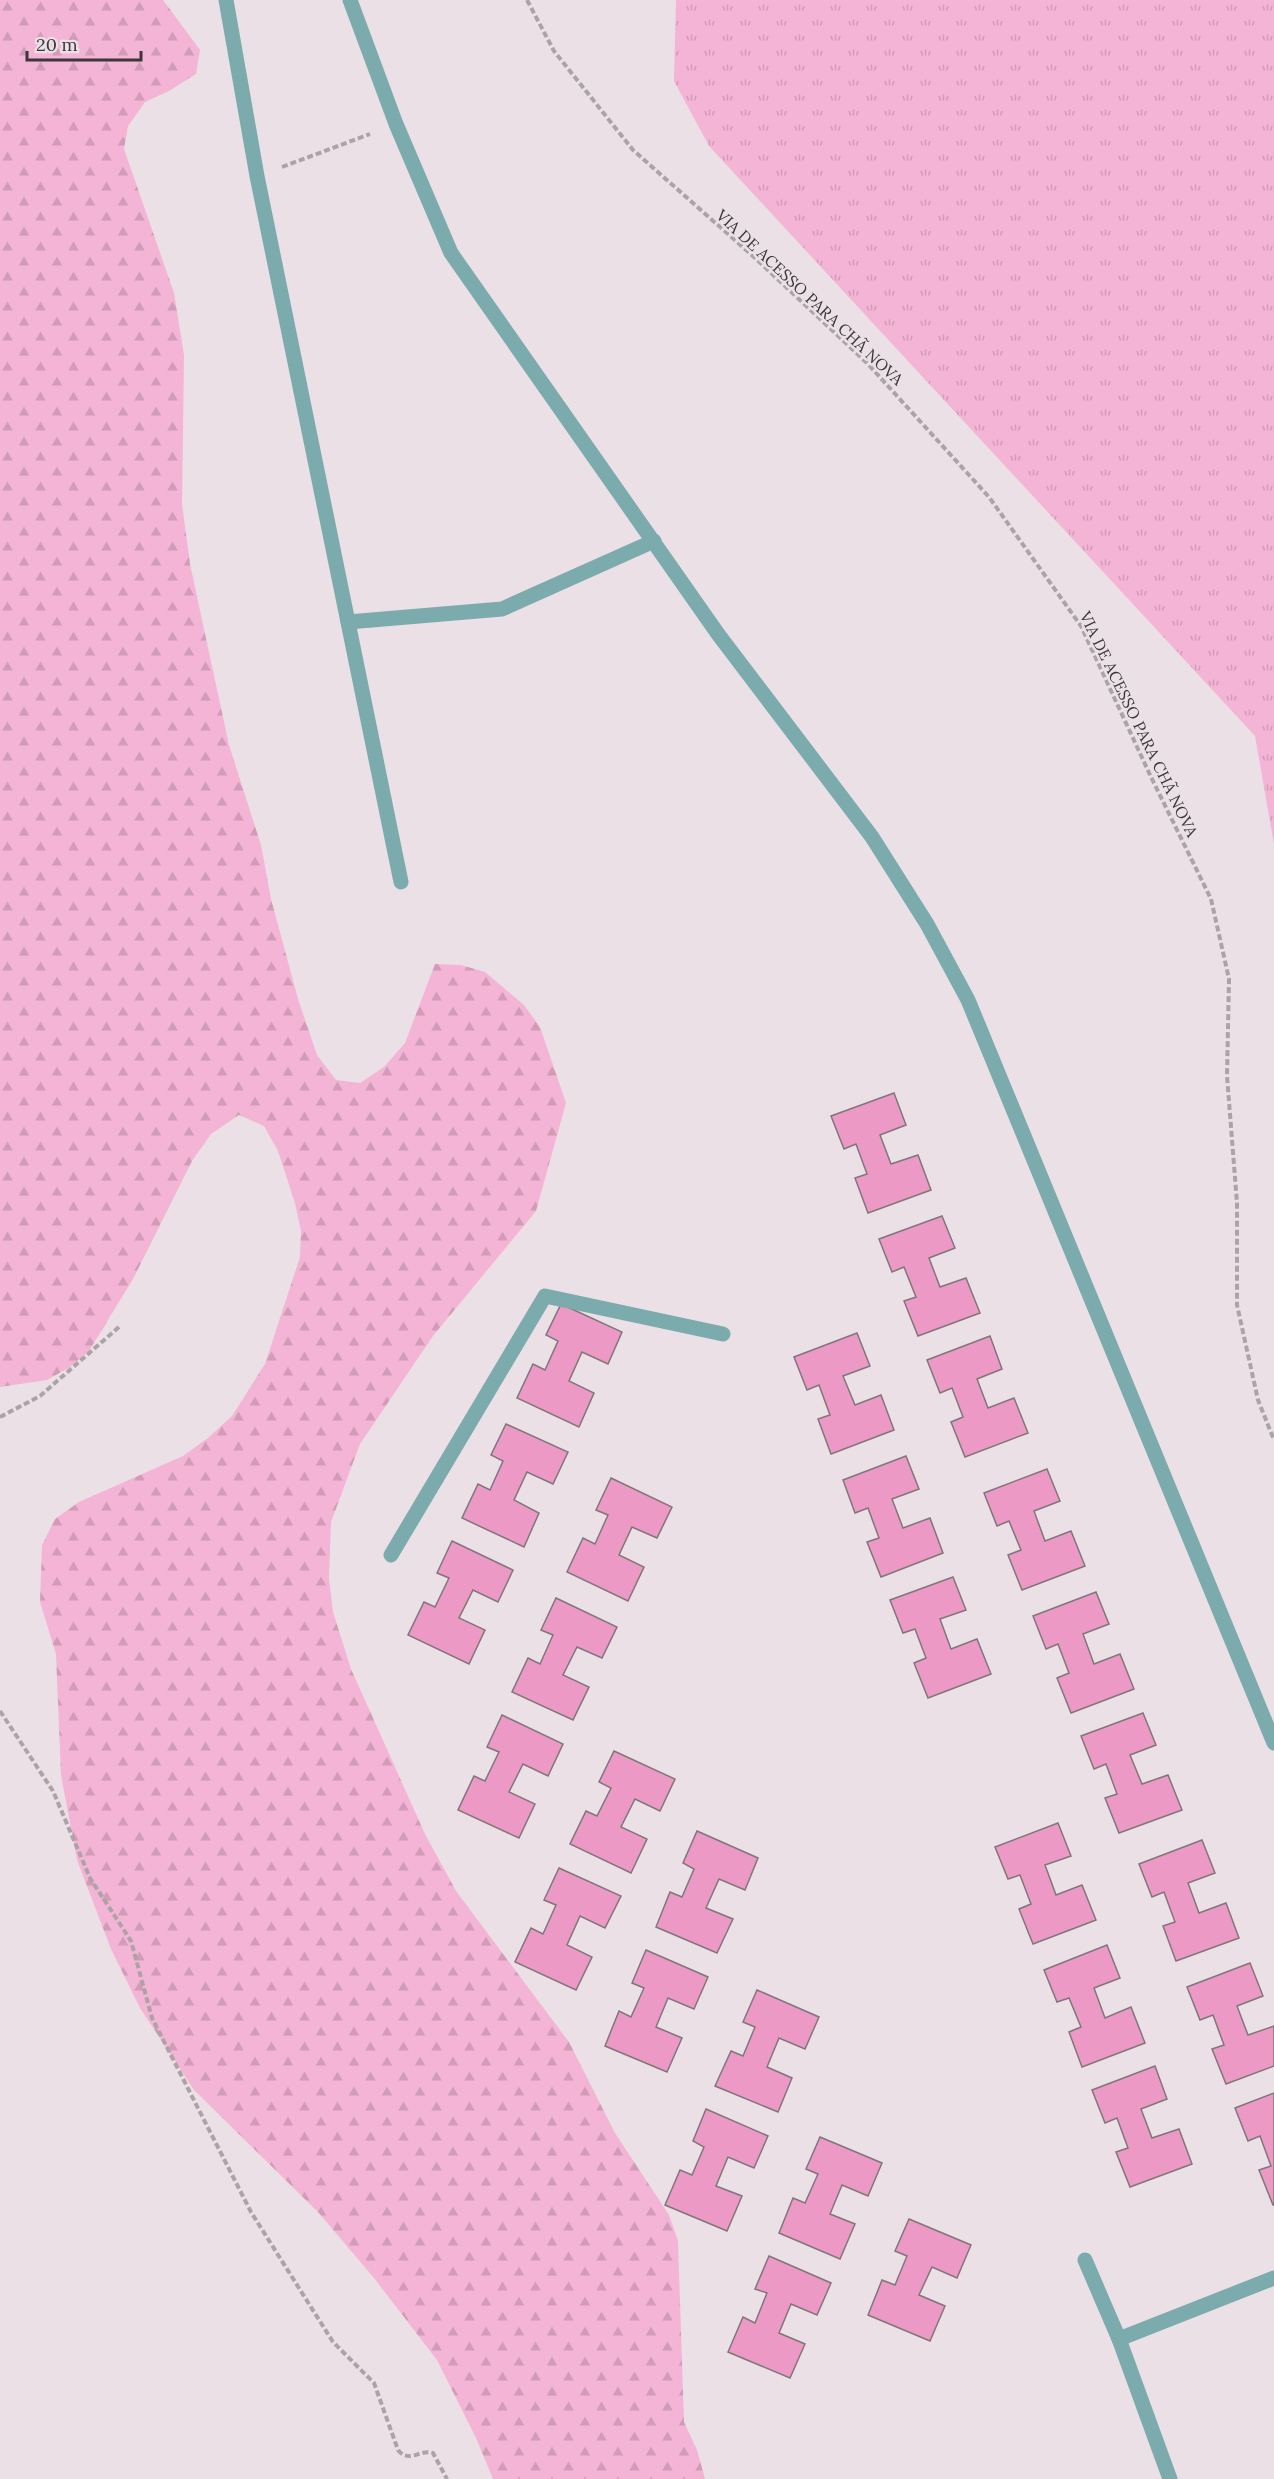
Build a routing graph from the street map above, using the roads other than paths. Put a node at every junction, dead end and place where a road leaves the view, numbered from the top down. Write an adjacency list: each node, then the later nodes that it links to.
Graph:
1 (226, 0): 4 (street)
2 (350, 0): 3 (street)
3 (654, 541): 4 (street); 8 (street)
4 (348, 622): 5 (street)
5 (401, 882)
6 (723, 1334): 7 (street)
7 (391, 1555)
8 (1274, 1743)
9 (1085, 2260): 11 (street)
10 (1274, 2278): 11 (street)
11 (1119, 2339): 12 (street)
12 (1170, 2479)

